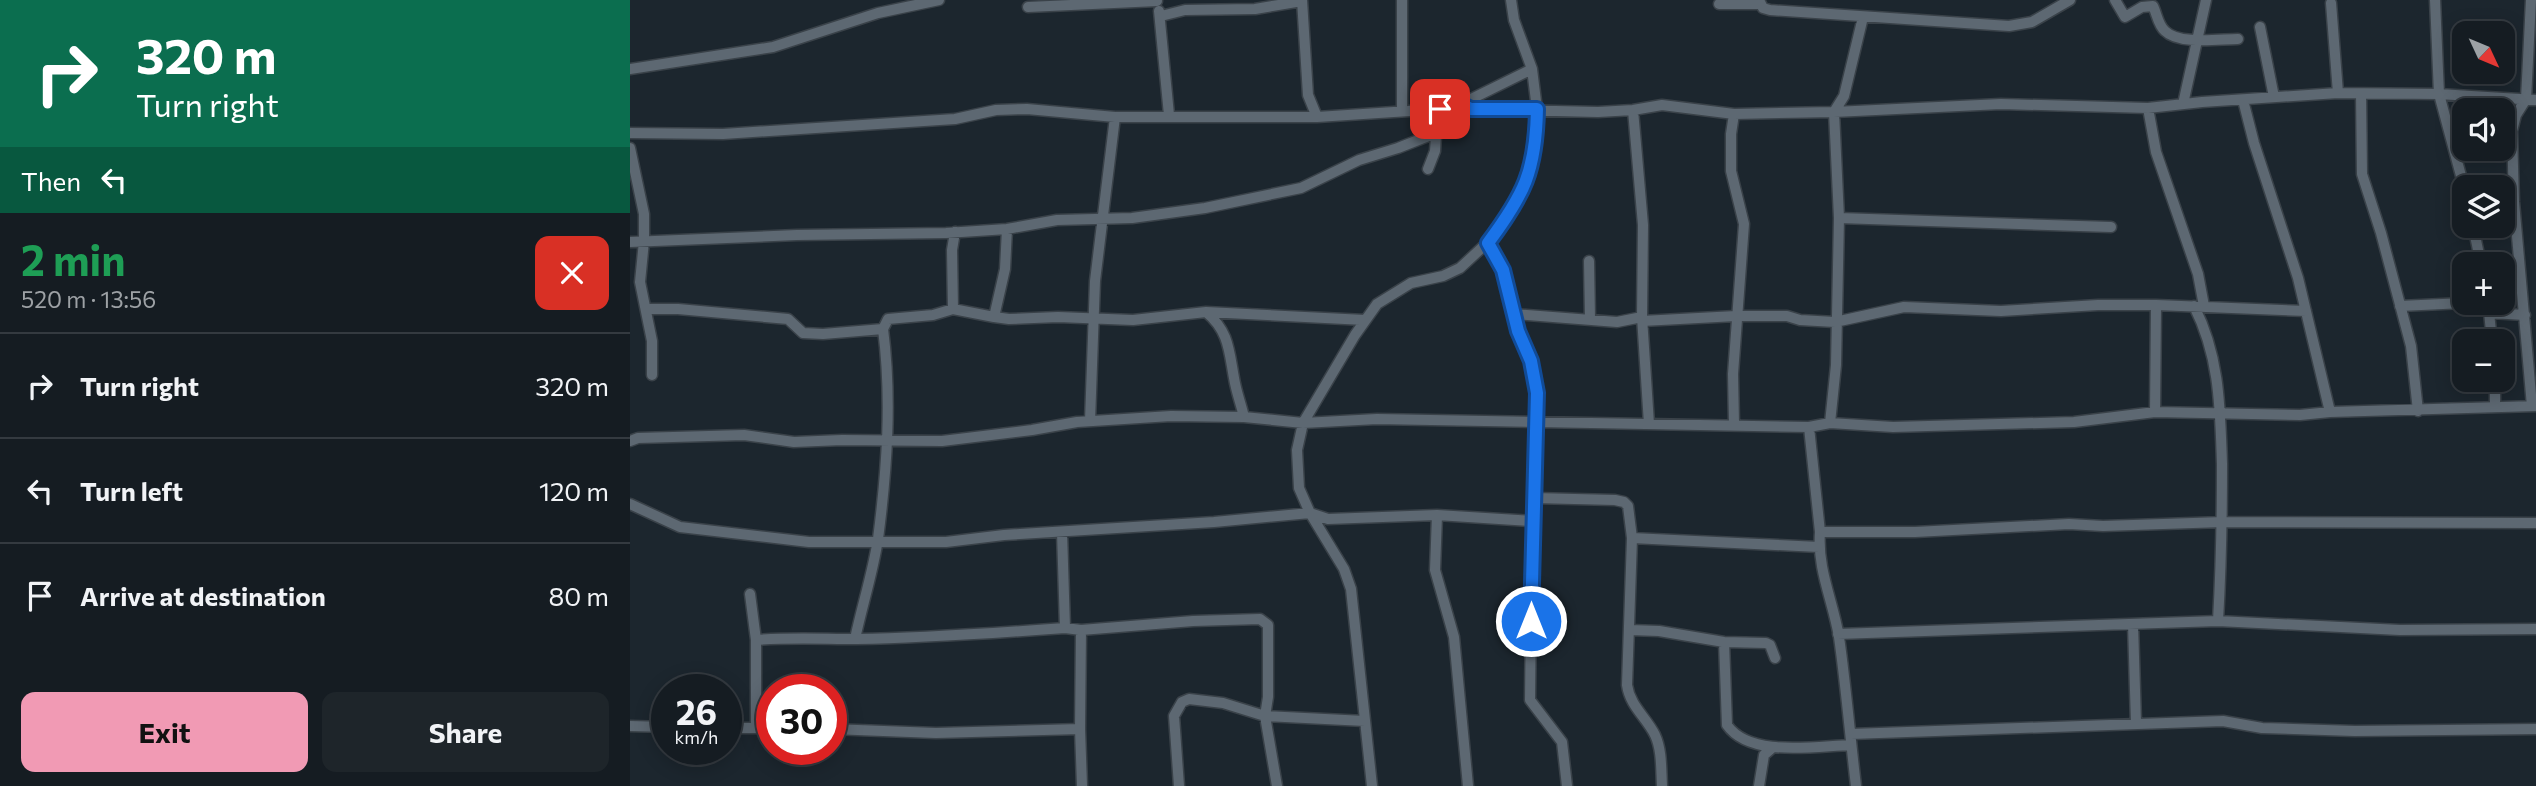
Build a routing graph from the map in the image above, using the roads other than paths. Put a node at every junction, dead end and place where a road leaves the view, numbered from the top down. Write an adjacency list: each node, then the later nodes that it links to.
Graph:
1 (877, 0): 16 (street)
2 (939, 0): 16 (street)
3 (1402, 0): 36 (street)
4 (1511, 0): 23 (street)
5 (2070, 0): 18 (street)
6 (2115, 0): 20 (street)
7 (2206, 0): 20 (street)
8 (2435, 0): 26 (street)
9 (2531, 0): 28 (street)
10 (1156, 1): 15 (street); 17 (street)
11 (1302, 1): 17 (street); 41 (street)
12 (1760, 2): 14 (street); 18 (street)
13 (2331, 3): 24 (street)
14 (1719, 4)
15 (1028, 7)
16 (878, 13): 22 (street)
17 (1161, 16): 39 (street)
18 (1863, 17): 37 (street)
19 (2260, 27): 27 (street)
20 (2198, 39): 21 (street); 31 (street)
21 (2238, 39)
22 (630, 69)
23 (1532, 69): 30 (street); 34 (street)
24 (2338, 93): 25 (street); 27 (street)
25 (2361, 94): 26 (street); 59 (street)
26 (2439, 94): 28 (street); 46 (street)
27 (2274, 97): 29 (street)
28 (2531, 99): 67 (street)
29 (2243, 100): 31 (street); 62 (street)
30 (1461, 104): 33 (street); 34 (street); 43 (street)
31 (2183, 104): 32 (street)
32 (2148, 108): 37 (street); 58 (street)
33 (1440, 109): 36 (street); 43 (street)
34 (1537, 109): 35 (street); 54 (street)
35 (1633, 110): 38 (street); 72 (street)
36 (1402, 111): 41 (street)
37 (1834, 112): 38 (street); 48 (street)
38 (1734, 114): 68 (street)
39 (1169, 115): 40 (street); 41 (street)
40 (1115, 117): 42 (street); 47 (street)
41 (1317, 117)
42 (630, 133)
43 (1431, 135): 45 (street); 47 (street)
44 (630, 148): 52 (street)
45 (1428, 169)
46 (2461, 175)
47 (1105, 218): 50 (street); 71 (street)
48 (1839, 218): 49 (street); 75 (street)
49 (2111, 226)
50 (1007, 229): 51 (street); 69 (street)
51 (955, 232): 52 (street); 61 (street)
52 (645, 241): 53 (street); 60 (street)
53 (630, 242)
54 (1488, 243): 66 (street); 73 (street)
55 (1589, 261): 70 (street)
56 (2452, 304): 59 (street)
57 (2156, 305): 58 (street); 75 (street); 84 (street)
58 (2199, 306): 62 (street); 86 (street)
59 (2400, 306): 83 (street)
60 (646, 309): 76 (street); 79 (street)
61 (953, 310): 69 (street); 76 (street)
62 (2306, 311): 85 (street)
63 (1206, 312): 64 (street); 71 (street); 77 (street)
64 (1244, 313): 73 (street); 77 (street)
65 (2515, 313): 67 (street)
66 (1513, 314): 70 (street); 89 (street)
67 (2525, 315): 81 (street)
68 (1737, 316): 72 (street); 75 (street); 93 (street)
69 (994, 317): 71 (street)
70 (1590, 318): 74 (street)
71 (1093, 319): 88 (street)
72 (1642, 319): 74 (street); 78 (street)
73 (1365, 320): 90 (street)
74 (1617, 322): 78 (street)
75 (1835, 322): 91 (street)
76 (883, 329): 95 (street)
77 (1224, 332): 87 (street)
78 (1643, 334): 92 (street)
79 (652, 375)
80 (2494, 392): 82 (street)
81 (2534, 406): 82 (street)
82 (2495, 407): 83 (street)
83 (2418, 411): 85 (street)
84 (2155, 412): 86 (street); 91 (street)
85 (2330, 412): 86 (street)
86 (2221, 414): 102 (street)
87 (1244, 417): 88 (street); 90 (street)
88 (1090, 421): 95 (street)
89 (1535, 422): 90 (street); 92 (street); 97 (street)
90 (1303, 423): 99 (street)
91 (1830, 423): 94 (street)
92 (1649, 424): 93 (street)
93 (1734, 424): 94 (street)
94 (1809, 427): 105 (street)
95 (888, 440): 96 (street); 107 (street)
96 (630, 441)
97 (1534, 498): 101 (street); 106 (street)
98 (630, 504): 107 (street)
99 (1310, 513): 100 (street); 104 (street); 123 (street)
100 (1437, 516): 101 (street); 139 (street)
101 (1532, 521): 140 (street)
102 (2223, 522): 103 (street); 105 (street); 110 (street)
103 (2536, 523)
104 (1062, 532): 107 (street); 112 (street)
105 (1820, 532): 108 (street)
106 (1632, 538): 108 (street); 115 (street)
107 (877, 540): 117 (street)
108 (1819, 547): 116 (street)
109 (750, 594): 118 (street)
110 (2218, 621): 111 (street); 113 (street)
111 (2133, 624): 116 (street); 124 (street)
112 (1065, 628): 114 (street); 117 (street)
113 (2536, 629)
114 (1081, 630): 122 (street); 129 (street)
115 (1630, 630): 119 (street); 141 (street)
116 (1838, 634): 132 (street)
117 (855, 639): 118 (street)
118 (756, 640): 121 (street)
119 (1724, 642): 120 (street); 134 (street)
120 (1775, 658)
121 (756, 674)
122 (1265, 716): 123 (street); 136 (street); 137 (street)
123 (1365, 721): 138 (street)
124 (2136, 723): 130 (street); 132 (street)
125 (630, 726): 126 (street)
126 (651, 727)
127 (742, 728): 128 (street)
128 (756, 728)
129 (1080, 729): 131 (street); 135 (street)
130 (2536, 729)
131 (847, 730)
132 (1851, 734): 133 (street)
133 (1851, 745): 134 (street); 143 (street)
134 (1772, 748): 142 (street)
135 (1082, 786)
136 (1179, 786)
137 (1276, 786)
138 (1372, 786)
139 (1468, 786)
140 (1567, 786)
141 (1662, 786)
142 (1759, 786)
143 (1856, 786)

